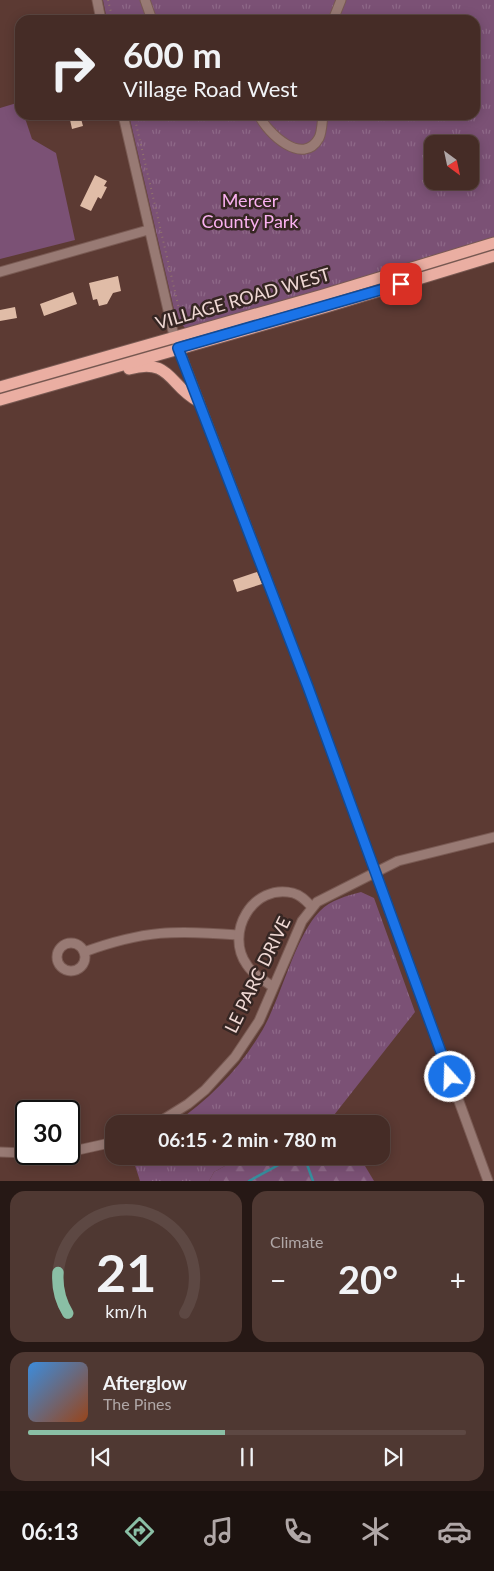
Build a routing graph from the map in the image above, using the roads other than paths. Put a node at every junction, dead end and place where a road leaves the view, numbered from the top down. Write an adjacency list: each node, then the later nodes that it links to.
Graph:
1 (97, 0): 4 (street)
2 (145, 0): 5 (street)
3 (341, 0): 6 (street)
4 (100, 15)
5 (150, 15)
6 (335, 15)
7 (123, 120): 10 (street)
8 (263, 120): 9 (street)
9 (322, 120)
10 (148, 230): 13 (street); 14 (street)
11 (494, 242): 14 (main road, VILLAGE ROAD WEST)
12 (494, 256): 15 (main road, VILLAGE ROAD WEST)
13 (0, 272)
14 (174, 336): 15 (street); 16 (main road, VILLAGE ROAD WEST)
15 (178, 348): 17 (main road, VILLAGE ROAD WEST); 18 (street)
16 (0, 387)
17 (0, 400)
18 (198, 401): 19 (main road); 21 (street)
19 (0, 407)
20 (494, 837): 21 (street, LE PARC DRIVE)
21 (375, 871): 22 (street, LE PARC DRIVE); 31 (street)
22 (312, 906): 23 (street); 25 (street, LE PARC DRIVE)
23 (238, 935): 24 (street); 25 (street)
24 (84, 952)
25 (274, 987): 26 (street, LE PARC DRIVE)
26 (170, 1115)
27 (105, 1144): 28 (street)
28 (80, 1150)
29 (0, 1152): 30 (street)
30 (15, 1153)
31 (488, 1181)

